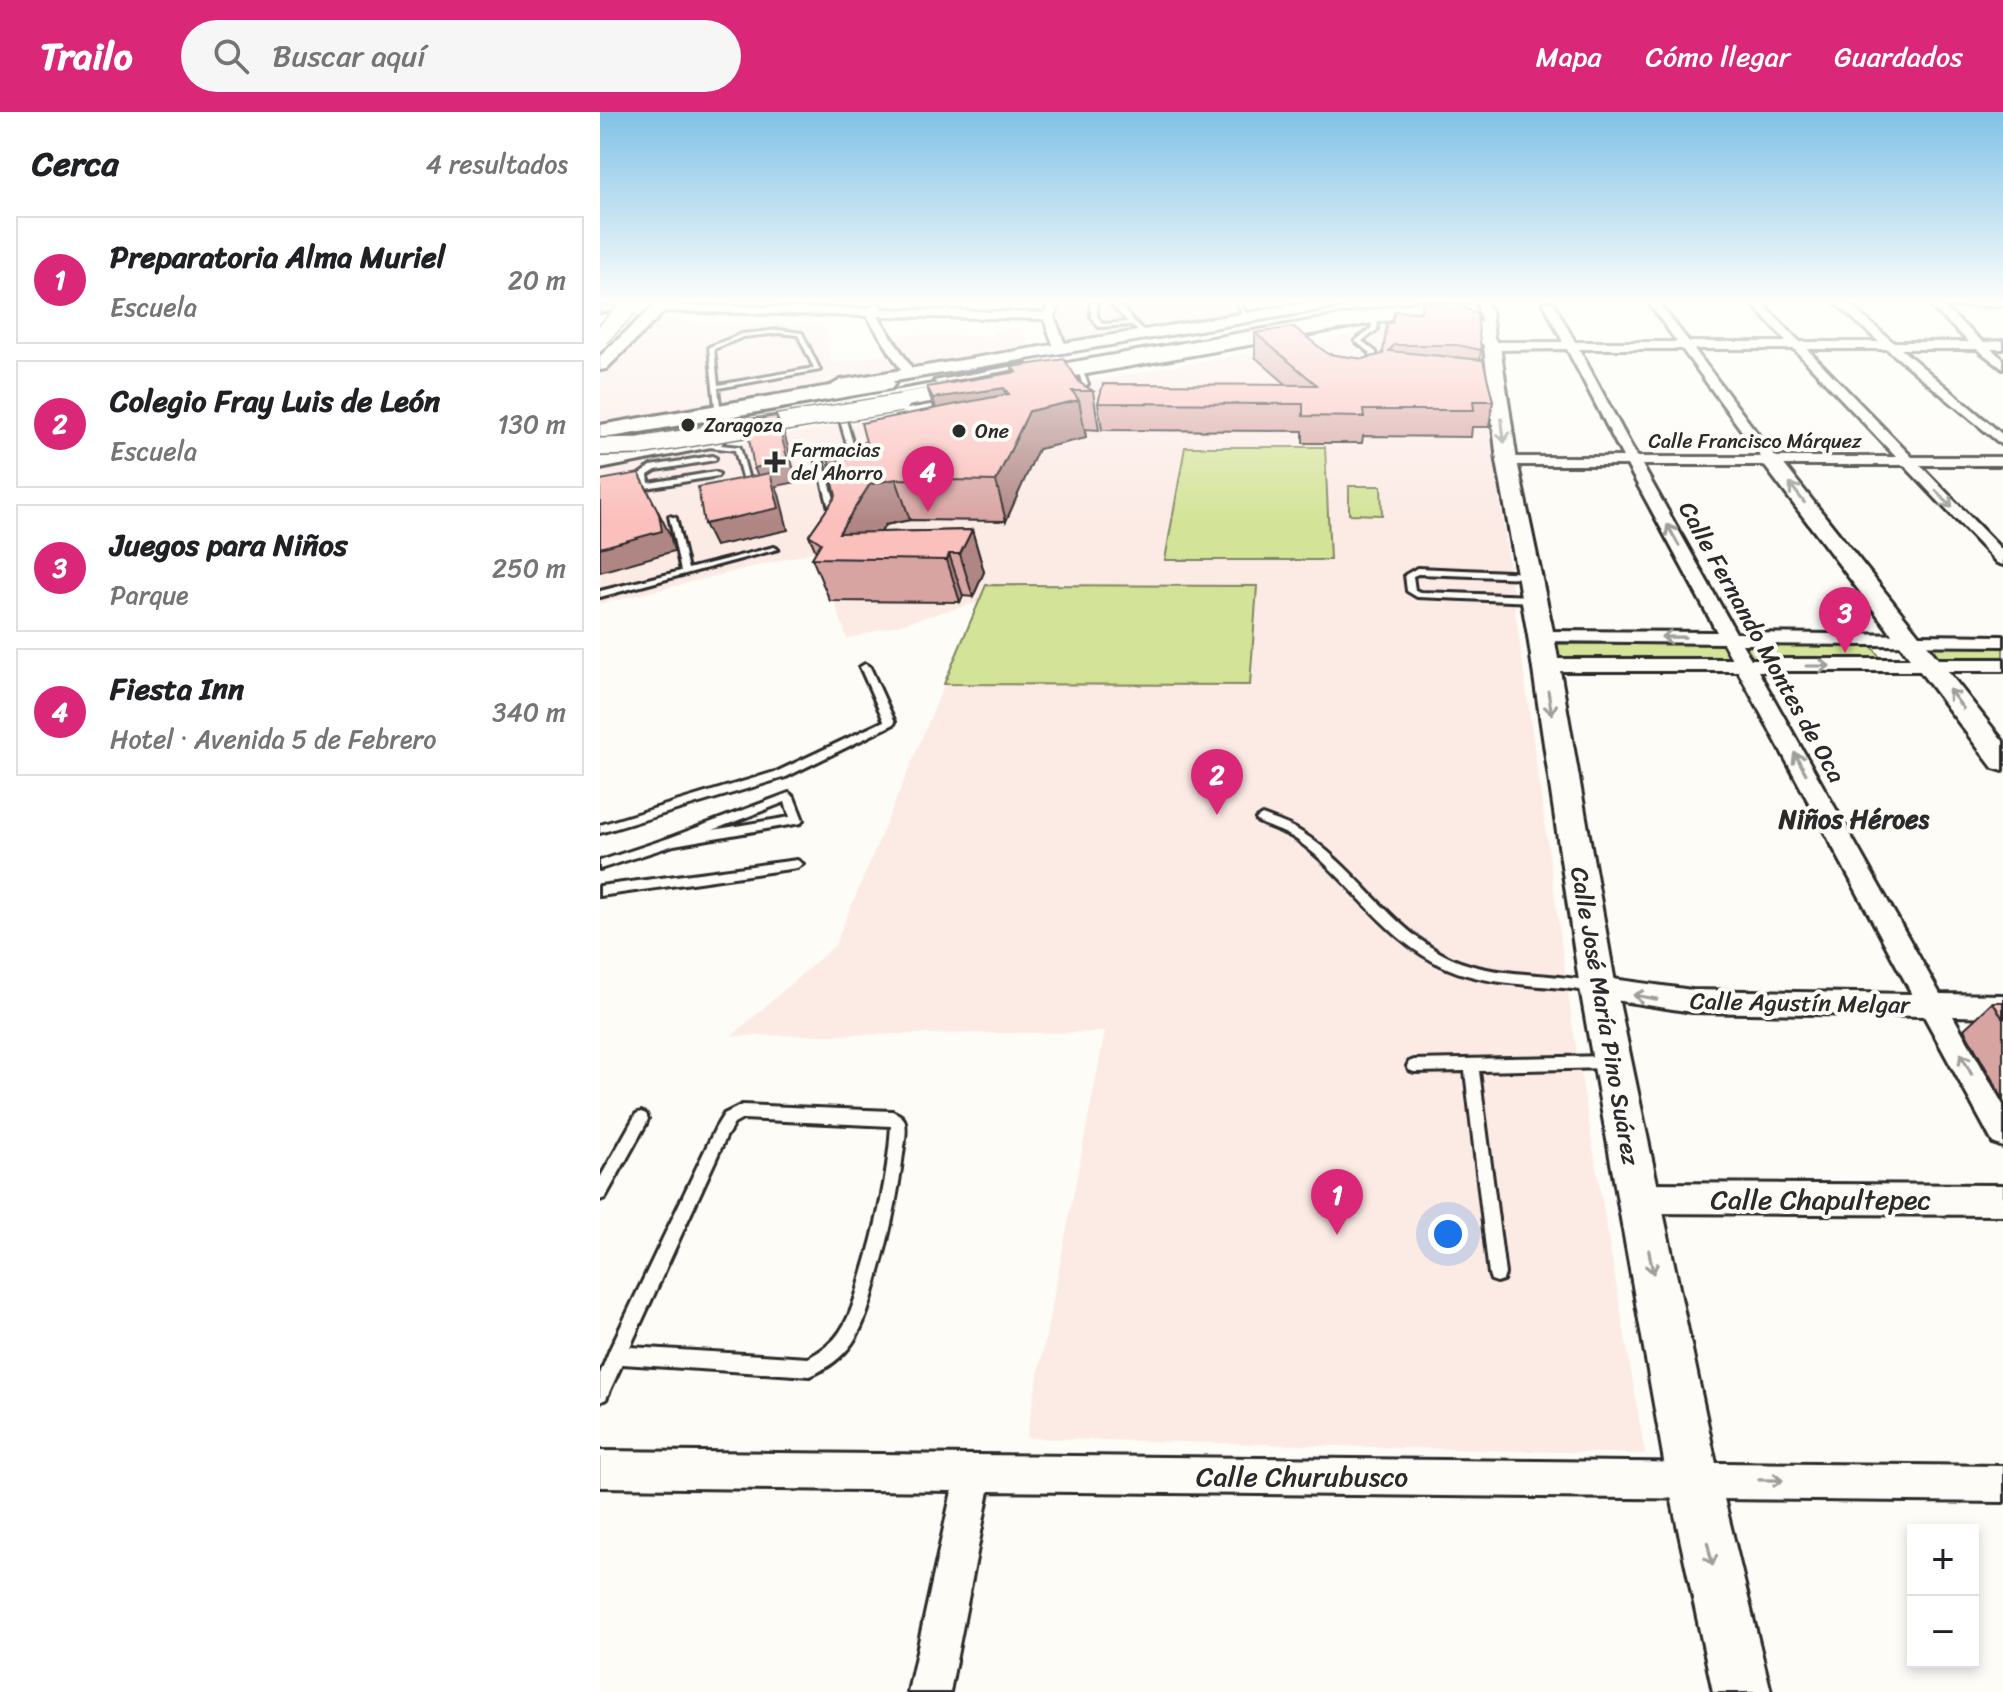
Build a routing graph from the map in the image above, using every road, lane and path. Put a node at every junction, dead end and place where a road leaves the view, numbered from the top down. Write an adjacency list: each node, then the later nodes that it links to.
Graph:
1 (714, 376): 18 (lane)
2 (793, 376): 18 (lane)
3 (887, 376): 18 (main road)
4 (985, 376): 23 (highway)
5 (987, 376): 23 (lane)
6 (1008, 376): 23 (lane)
7 (1096, 376): 15 (main road)
8 (1374, 376): 14 (lane)
9 (1490, 376): 28 (main road, Calle José María Pino Suárez, one-way to 28)
10 (1589, 376): 29 (street, Calle Fernando Montes de Oca)
11 (1707, 376): 30 (street)
12 (1826, 376): 31 (street)
13 (1924, 376): 22 (street)
14 (1367, 379)
15 (1078, 382): 16 (main road); 17 (lane); 19 (lane)
16 (988, 390): 20 (main road); 23 (main road, bridge)
17 (1062, 393)
18 (716, 397): 21 (main road)
19 (1082, 404)
20 (842, 417): 24 (main road); 27 (lane)
21 (600, 426)
22 (2003, 442)
23 (600, 443)
24 (711, 449): 24 (lane); 33 (main road); 35 (lane)
25 (817, 454): 37 (lane)
26 (870, 458): 27 (lane)
27 (855, 461): 34 (lane)
28 (1507, 461): 29 (street, Calle Francisco Márquez); 43 (main road, Calle José María Pino Suárez)
29 (1632, 461): 30 (street, Calle Francisco Márquez); 45 (street, Calle Fernando Montes de Oca, one-way to 29)
30 (1771, 461): 31 (street, Calle Francisco Márquez); 46 (main road, one-way to 30)
31 (1907, 461): 32 (street, Calle Francisco Márquez); 41 (street, one-way to 41)
32 (2003, 461)
33 (600, 463)
34 (862, 483)
35 (749, 489)
36 (843, 500): 37 (lane)
37 (832, 503): 39 (lane)
38 (672, 518): 42 (lane)
39 (837, 526)
40 (774, 549): 42 (lane)
41 (2003, 560)
42 (685, 572): 44 (lane)
43 (1532, 587): 43 (lane); 48 (main road, Calle José María Pino Suárez)
44 (600, 594)
45 (1730, 638): 46 (street); 48 (street, one-way to 48); 52 (street, Calle Fernando Montes de Oca)
46 (1913, 641): 47 (street); 49 (main road)
47 (2003, 641)
48 (1543, 650): 52 (street); 60 (main road, Calle José María Pino Suárez, one-way to 60)
49 (1931, 665): 50 (street); 52 (street, one-way to 49); 53 (main road, one-way to 49)
50 (2003, 665)
51 (865, 667): 55 (lane)
52 (1746, 667): 62 (street, Calle Fernando Montes de Oca, one-way to 52)
53 (2003, 761)
54 (1262, 819): 60 (lane)
55 (600, 829)
56 (673, 841): 56 (lane); 58 (lane)
57 (797, 864): 59 (lane)
58 (600, 865)
59 (600, 891)
60 (1598, 988): 62 (street, Calle Agustín Melgar, one-way to 60); 63 (main road, Calle José María Pino Suárez)
61 (2003, 1006): 62 (street, Calle Agustín Melgar)
62 (1936, 1007): 67 (street, Calle Fernando Montes de Oca, one-way to 62)
63 (1612, 1062): 64 (lane); 69 (main road, Calle José María Pino Suárez)
64 (1471, 1065): 65 (lane); 71 (lane)
65 (1414, 1066)
66 (641, 1119): 68 (lane)
67 (2003, 1133)
68 (600, 1193)
69 (1639, 1198): 70 (street, Calle Chapultepec); 76 (main road, Calle José María Pino Suárez, one-way to 76)
70 (2003, 1200)
71 (1497, 1274)
72 (616, 1355): 72 (lane); 73 (lane)
73 (600, 1393)
74 (600, 1469): 75 (street, Calle Churubusco)
75 (974, 1474): 76 (street, Calle Churubusco); 78 (street)
76 (1693, 1478): 77 (street, Calle Churubusco, one-way to 77); 79 (main road, Calle José María Pino Suárez, one-way to 79)
77 (2003, 1484)
78 (929, 1692)
79 (1742, 1692)

